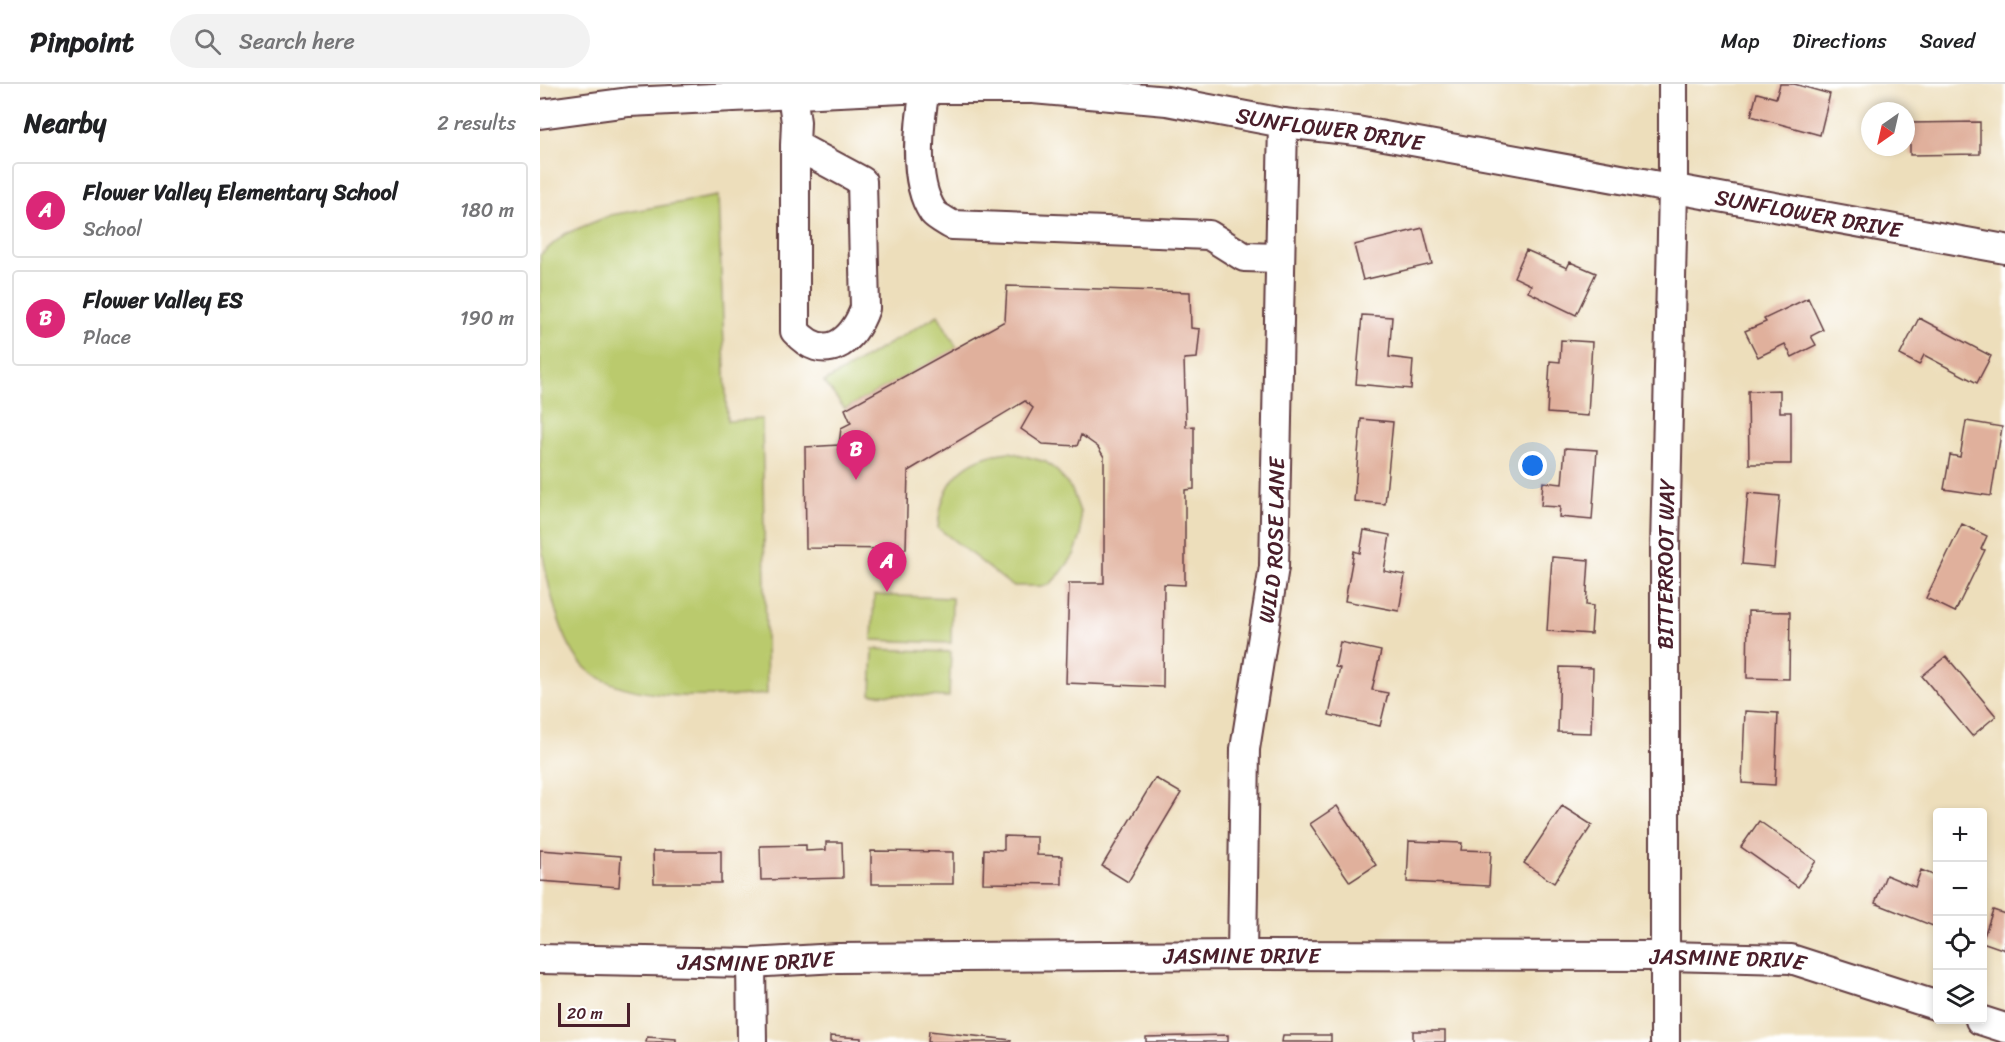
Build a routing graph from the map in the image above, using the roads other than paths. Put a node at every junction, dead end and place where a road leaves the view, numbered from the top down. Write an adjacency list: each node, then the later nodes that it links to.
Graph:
1 (1673, 84): 7 (street, BITTERROOT WAY)
2 (924, 88): 3 (street, SUNFLOWER DRIVE); 5 (street, SUNFLOWER DRIVE); 9 (street)
3 (792, 94): 4 (street, SUNFLOWER DRIVE); 6 (street)
4 (540, 114)
5 (1283, 123): 7 (street, SUNFLOWER DRIVE); 9 (street, WILD ROSE LANE)
6 (795, 145): 6 (street)
7 (1673, 189): 8 (street, SUNFLOWER DRIVE); 11 (street, BITTERROOT WAY)
8 (2005, 249)
9 (1280, 258): 10 (street, WILD ROSE LANE)
10 (1242, 955): 11 (street, JASMINE DRIVE); 13 (street, JASMINE DRIVE)
11 (1666, 956): 14 (street, JASMINE DRIVE); 18 (street, BITTERROOT WAY)
12 (540, 959): 13 (street, JASMINE DRIVE)
13 (751, 963): 17 (street)
14 (1933, 1004)
15 (1987, 1022): 16 (street)
16 (2005, 1028)
17 (752, 1042)
18 (1665, 1042)

